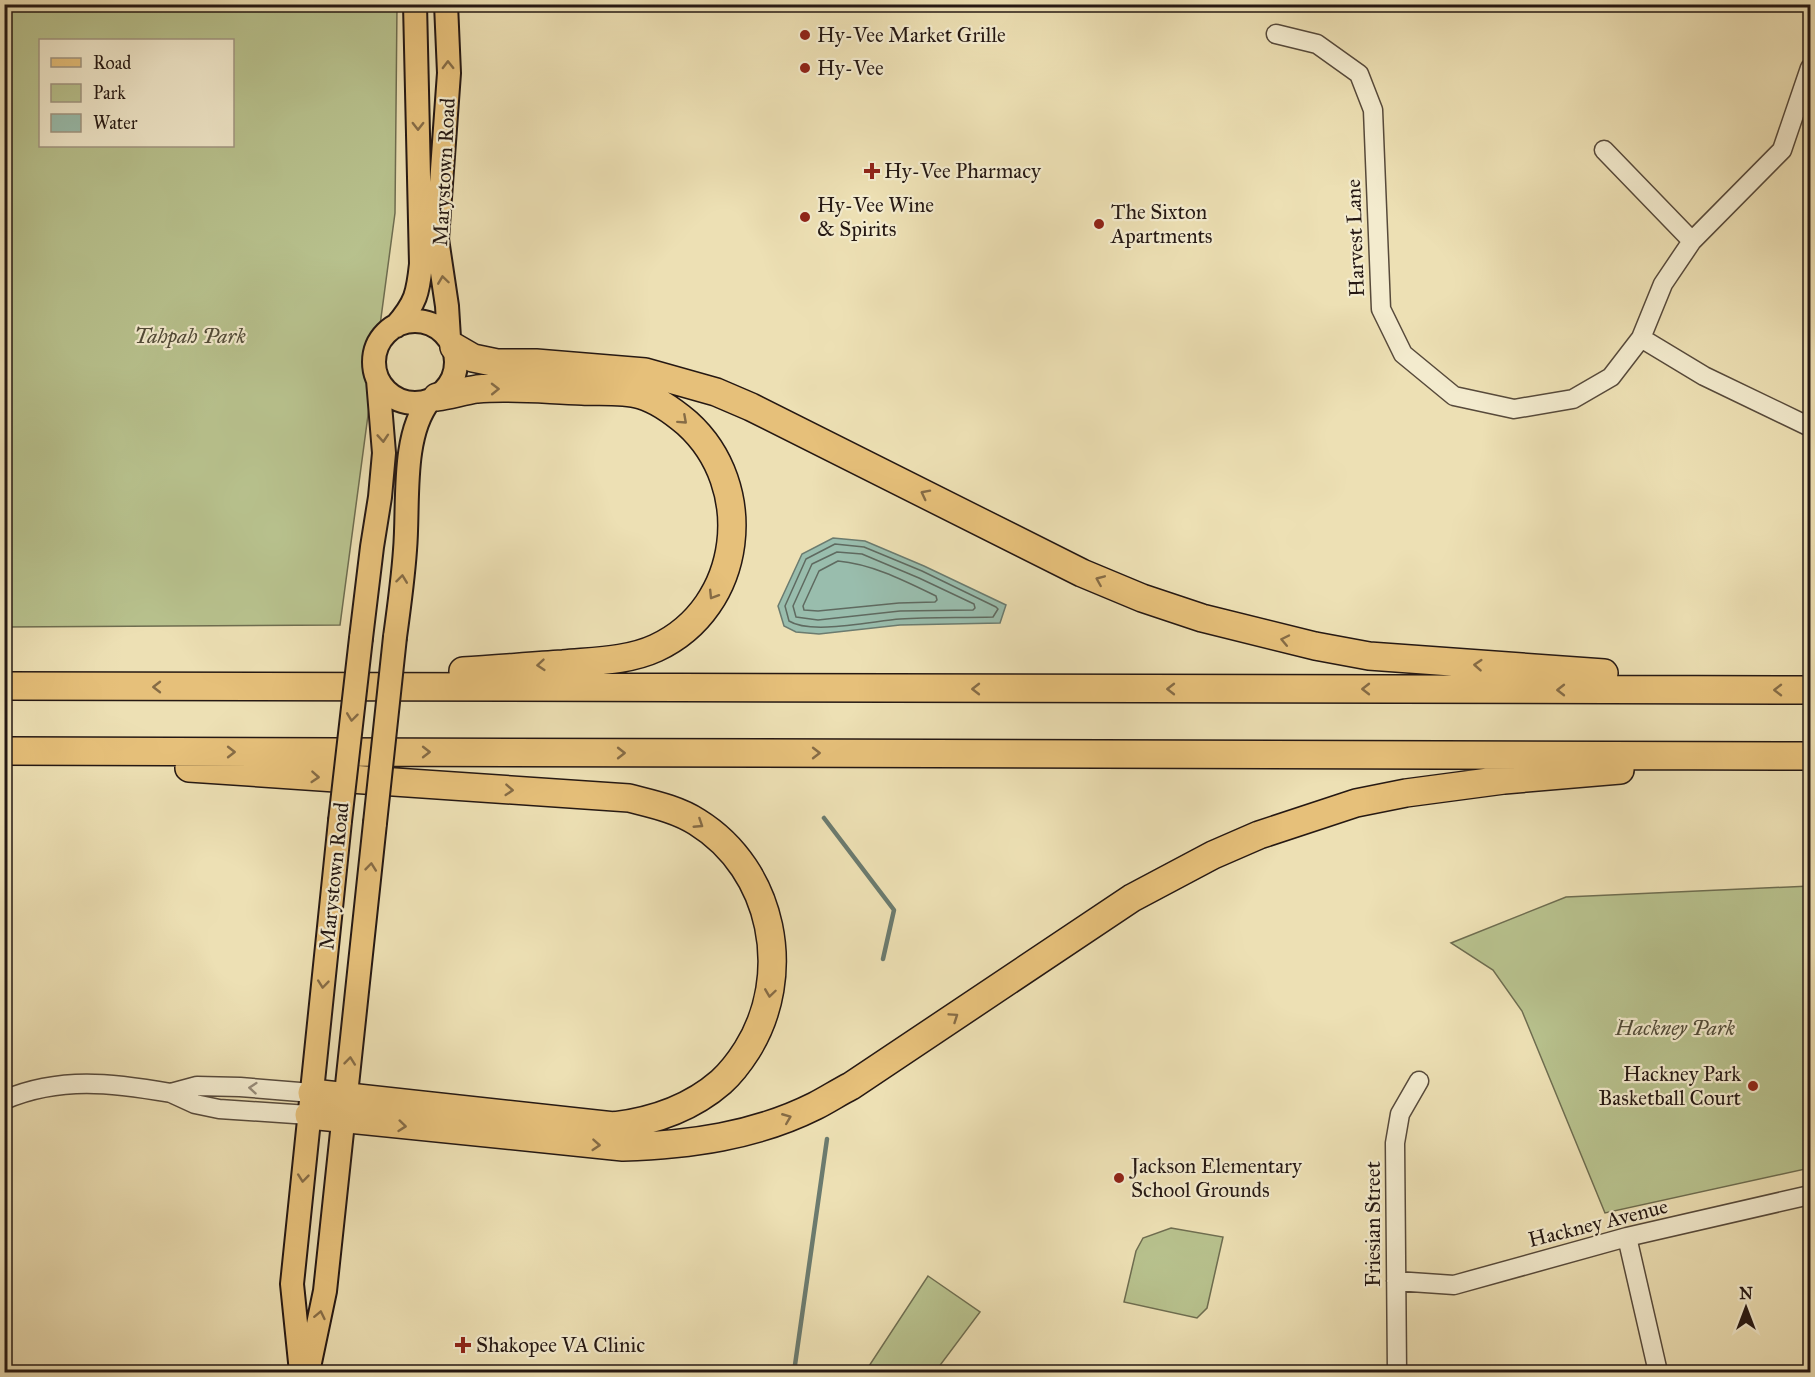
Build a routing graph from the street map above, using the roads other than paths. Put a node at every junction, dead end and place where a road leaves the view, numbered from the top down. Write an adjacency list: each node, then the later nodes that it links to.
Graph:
1 (415, 4): 7 (main road, Marystown Road, one-way to 7)
2 (446, 4): 9 (main road, Marystown Road, one-way to 2)
3 (1276, 34): 8 (street, Harvest Lane)
4 (1810, 68): 6 (street, Harvest Lane)
5 (1604, 150): 6 (street)
6 (1692, 241): 8 (street, Harvest Lane)
7 (396, 326): 9 (main road); 10 (main road)
8 (1641, 338): 12 (street)
9 (451, 343): 11 (main road); 15 (highway, one-way to 9)
10 (378, 380): 11 (main road); 23 (main road, Marystown Road, one-way to 23, bridge)
11 (433, 399): 14 (highway, one-way to 14); 24 (main road, Marystown Road, one-way to 11, bridge)
12 (1810, 427)
13 (4, 687): 14 (highway, one-way to 13)
14 (216, 687): 15 (highway, one-way to 14)
15 (1745, 690): 16 (highway, one-way to 15)
16 (1810, 690)
17 (4, 751): 18 (highway, one-way to 18)
18 (1761, 756): 19 (highway); 24 (highway, one-way to 18)
19 (1810, 756)
20 (4, 760): 24 (highway, one-way to 24)
21 (1419, 1081): 27 (street, Friesian Street)
22 (4, 1100): 23 (street)
23 (310, 1104): 24 (highway); 28 (main road, Marystown Road, one-way to 28)
24 (345, 1108): 29 (main road, Marystown Road, one-way to 24)
25 (1810, 1195): 26 (street, Hackney Avenue)
26 (1627, 1237): 27 (street, Hackney Avenue); 31 (street)
27 (1396, 1281): 30 (street, Friesian Street)
28 (301, 1372)
29 (308, 1372)
30 (1397, 1372)
31 (1658, 1372)

